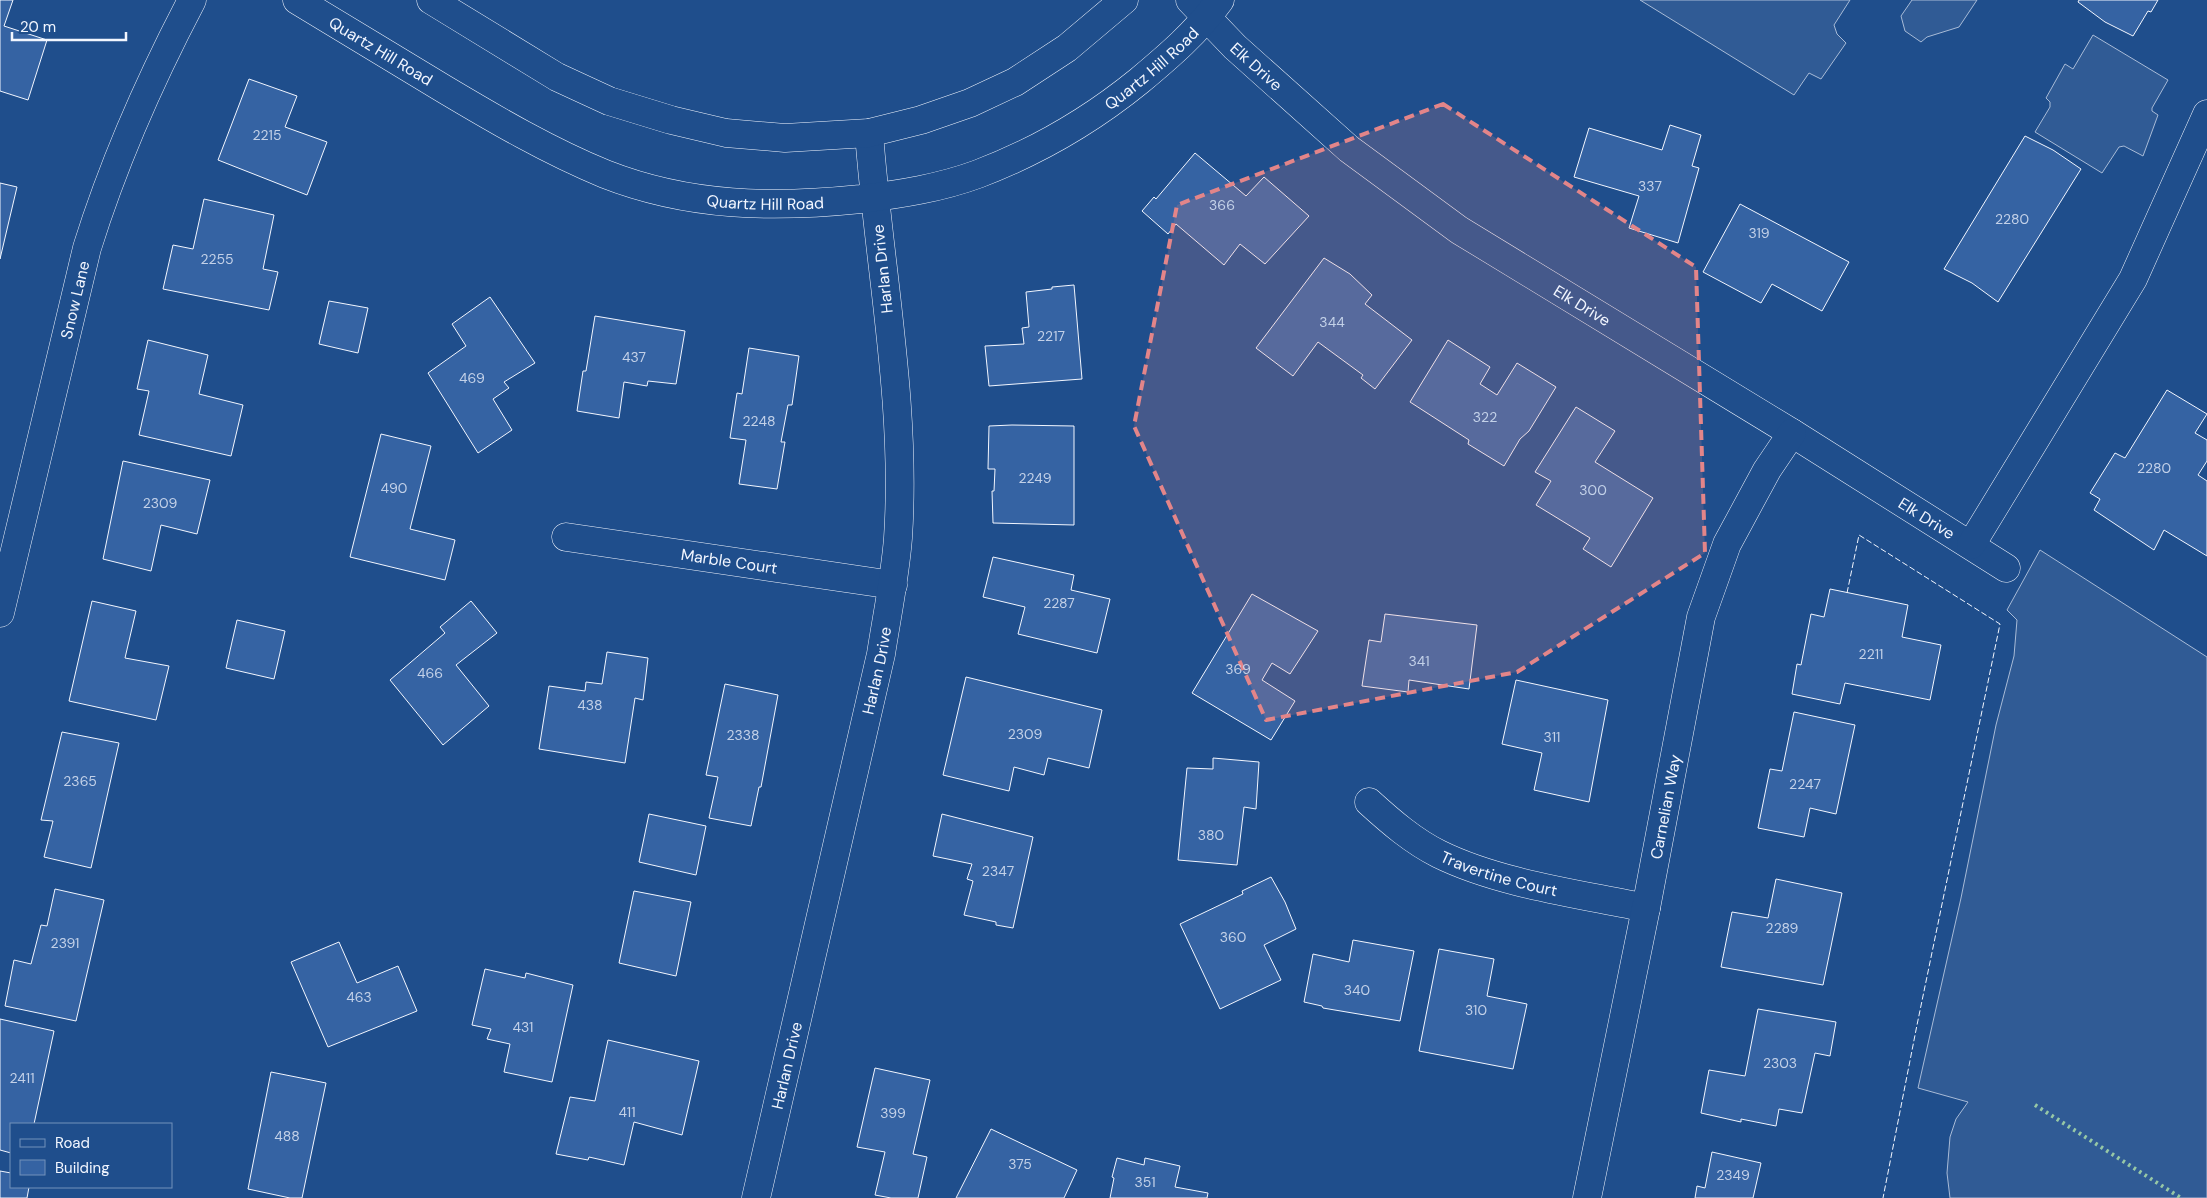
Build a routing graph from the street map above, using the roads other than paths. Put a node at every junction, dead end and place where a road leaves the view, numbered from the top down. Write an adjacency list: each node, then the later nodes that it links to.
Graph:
1 (192, 0): 14 (street, Snow Lane)
2 (297, 0): 8 (street, Quartz Hill Road)
3 (431, 0): 7 (street)
4 (1124, 0): 7 (street)
5 (1205, 6): 8 (street, Quartz Hill Road); 9 (street, Elk Drive)
6 (2207, 114): 11 (street)
7 (869, 133): 8 (street, Harlan Drive)
8 (874, 197): 13 (street, Harlan Drive)
9 (1792, 433): 11 (street, Elk Drive); 16 (street, Carnelian Way)
10 (566, 537): 13 (street, Marble Court)
11 (1970, 545): 12 (street, Elk Drive)
12 (2006, 568)
13 (893, 585): 17 (street, Harlan Drive)
14 (0, 613)
15 (1369, 802): 16 (street, Travertine Court)
16 (1646, 908): 18 (street, Carnelian Way)
17 (756, 1198)
18 (1587, 1198)

